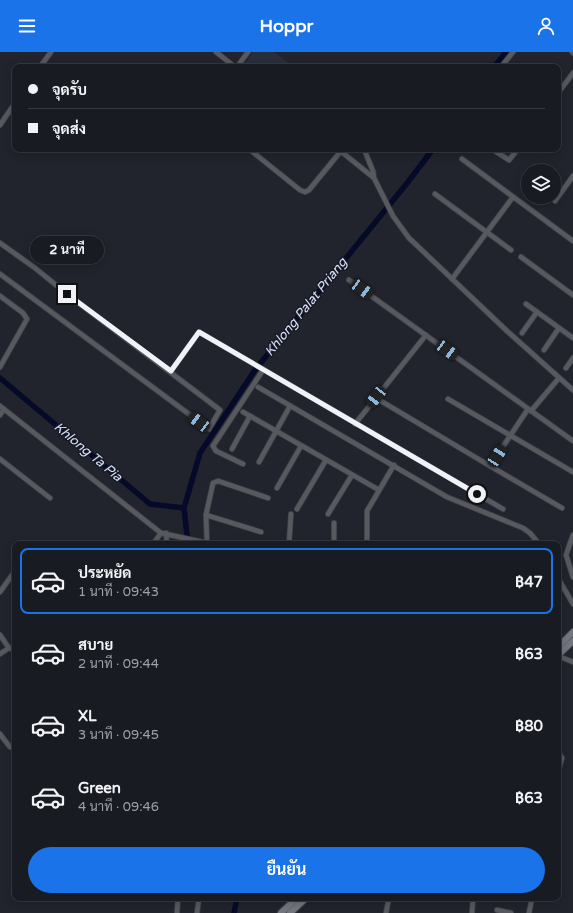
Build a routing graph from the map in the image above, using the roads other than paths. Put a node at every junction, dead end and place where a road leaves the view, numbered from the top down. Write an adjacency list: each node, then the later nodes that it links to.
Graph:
1 (51, 52): 5 (street)
2 (216, 52): 6 (street)
3 (248, 52): 7 (street)
4 (512, 52): 8 (street)
5 (42, 64)
6 (232, 64)
7 (238, 64)
8 (503, 64)
9 (573, 73): 10 (street)
10 (561, 90)
11 (12, 107): 12 (street)
12 (0, 125)
13 (253, 152): 14 (street)
14 (338, 152)
15 (342, 152): 21 (street)
16 (365, 152): 21 (street)
17 (497, 152): 18 (street)
18 (516, 152)
19 (462, 159): 24 (street)
20 (573, 176): 22 (street)
21 (374, 178): 32 (street)
22 (561, 193)
23 (435, 194): 25 (street)
24 (513, 197): 25 (street); 26 (street)
25 (487, 232): 28 (street); 32 (street)
26 (573, 241)
27 (0, 243): 46 (street)
28 (511, 250)
29 (521, 258): 33 (street)
30 (0, 274): 46 (street)
31 (349, 280): 39 (street)
32 (452, 280): 47 (street)
33 (573, 294)
34 (0, 296): 43 (street)
35 (526, 304): 36 (street)
36 (537, 312): 37 (street); 38 (street)
37 (559, 328): 40 (street); 41 (street)
38 (522, 333)
39 (426, 335): 55 (street); 59 (street)
40 (573, 338)
41 (544, 350)
42 (573, 358): 44 (street)
43 (0, 367)
44 (566, 368)
45 (263, 370): 46 (street); 59 (street); 68 (street)
46 (171, 371)
47 (559, 378): 49 (street); 55 (street)
48 (258, 387): 53 (street)
49 (573, 390)
50 (448, 399): 61 (street)
51 (381, 401): 70 (street)
52 (0, 406): 54 (street)
53 (290, 406): 60 (street); 69 (street)
54 (4, 409): 57 (street); 85 (street)
55 (530, 410): 61 (street); 62 (street)
56 (243, 412): 58 (street)
57 (0, 415)
58 (250, 416): 60 (street); 64 (street)
59 (355, 424): 79 (street)
60 (276, 431): 63 (street); 67 (street)
61 (510, 437): 70 (street); 71 (street)
62 (573, 442)
63 (301, 446): 66 (street); 73 (street)
64 (232, 449)
65 (0, 459): 75 (street)
66 (326, 460): 72 (street); 78 (street)
67 (259, 462)
68 (243, 464)
69 (394, 465): 74 (street); 94 (street)
70 (490, 466): 77 (street)
71 (573, 472)
72 (352, 475): 74 (street); 81 (street)
73 (277, 488)
74 (379, 490): 93 (street)
75 (50, 498)
76 (268, 498): 82 (street)
77 (562, 508)
78 (297, 509)
79 (503, 509)
80 (291, 514): 91 (street)
81 (328, 514)
82 (206, 515): 84 (street); 90 (street)
83 (334, 523): 92 (street)
84 (261, 532)
85 (163, 533): 87 (street); 88 (street); 89 (street)
86 (573, 535): 96 (street)
87 (156, 541)
88 (166, 541)
89 (200, 541)
90 (207, 541)
91 (289, 541)
92 (334, 541)
93 (367, 541)
94 (537, 541)
95 (12, 576): 98 (street)
96 (573, 577)
97 (561, 583): 99 (street)
98 (0, 592)
99 (573, 604)
100 (573, 632): 103 (main road)
101 (0, 635): 104 (street)
102 (573, 641): 106 (main road)
103 (561, 644)
104 (9, 648): 105 (street); 107 (street)
105 (12, 649)
106 (561, 652)
107 (0, 654)
108 (561, 656): 109 (street)
109 (573, 662)
110 (0, 734): 111 (street)
111 (10, 747)
112 (178, 901): 120 (street)
113 (199, 901): 121 (street)
114 (294, 901): 122 (main road)
115 (303, 901): 123 (main road)
116 (388, 901): 124 (street)
117 (474, 901): 125 (street)
118 (531, 901): 127 (street)
119 (497, 910): 126 (street)
120 (177, 913)
121 (197, 913)
122 (281, 913)
123 (290, 913)
124 (386, 913)
125 (472, 913)
126 (511, 913)
127 (529, 913)

